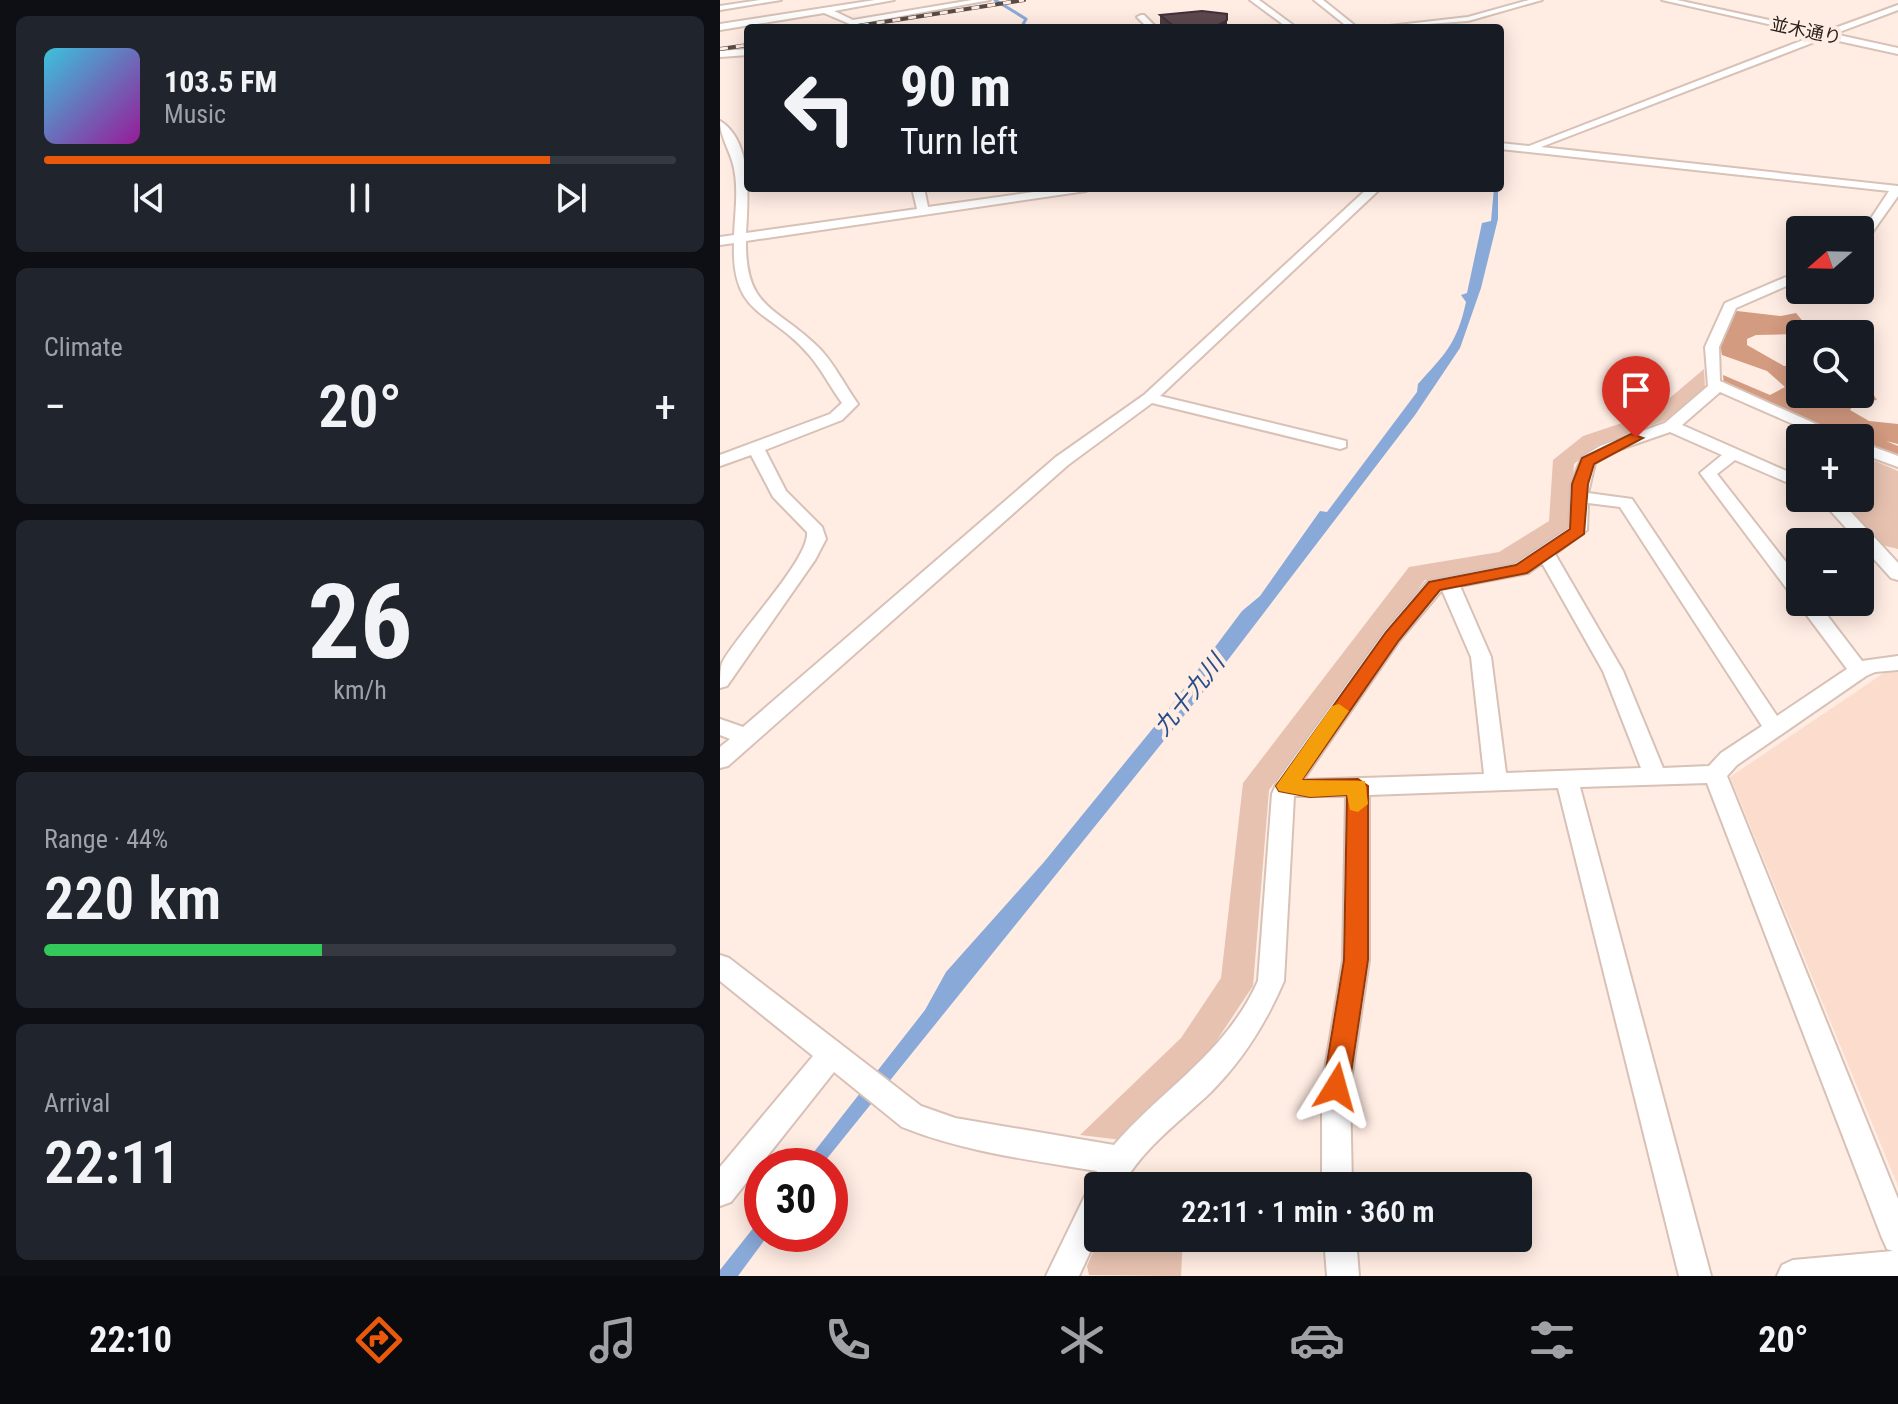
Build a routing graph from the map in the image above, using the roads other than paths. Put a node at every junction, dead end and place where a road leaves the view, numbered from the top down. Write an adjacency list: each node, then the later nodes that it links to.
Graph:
1 (777, 0): 12 (street)
2 (824, 0): 3 (street)
3 (854, 0)
4 (890, 0): 10 (street)
5 (986, 0): 13 (street)
6 (1254, 0): 18 (street)
7 (1318, 0): 19 (street)
8 (1538, 0): 20 (street)
9 (1666, 0): 22 (street, 並木通り)
10 (865, 2): 13 (street)
11 (1898, 7): 22 (street)
12 (720, 8)
13 (827, 11): 14 (street)
14 (785, 17): 16 (street); 21 (street)
15 (1141, 17): 17 (street)
16 (790, 24)
17 (1149, 24)
18 (1287, 24)
19 (1349, 24)
20 (1419, 24)
21 (724, 27): 23 (street)
22 (1824, 35): 24 (street, 並木通り); 31 (street)
23 (734, 36)
24 (1898, 51)
25 (744, 52): 26 (street)
26 (720, 54)
27 (720, 124): 29 (street)
28 (744, 144): 29 (street)
29 (733, 145): 39 (street)
30 (1504, 147): 31 (street)
31 (1531, 150): 32 (street)
32 (1898, 190): 37 (street)
33 (919, 192): 36 (street)
34 (1056, 192): 36 (street)
35 (1371, 192): 43 (street)
36 (923, 210): 39 (street)
37 (1874, 222)
38 (720, 241): 39 (street)
39 (741, 242): 40 (street); 47 (street)
40 (720, 252)
41 (1786, 281): 42 (street)
42 (1716, 387): 44 (street); 45 (street)
43 (1149, 398): 46 (street); 65 (street)
44 (1805, 424)
45 (1671, 426): 49 (street); 53 (street)
46 (1340, 444)
47 (756, 448): 50 (street); 62 (street)
48 (1874, 453): 51 (street)
49 (1733, 454): 52 (street); 57 (street)
50 (720, 461)
51 (1898, 462)
52 (1786, 477)
53 (1580, 497): 55 (street); 64 (street)
54 (1841, 512): 56 (street)
55 (1546, 554): 58 (street); 68 (street)
56 (1898, 574)
57 (1786, 575)
58 (1449, 583): 70 (street); 71 (street)
59 (1818, 616): 61 (street)
60 (1898, 663): 61 (street)
61 (1859, 671): 64 (street)
62 (720, 681)
63 (720, 727): 65 (street)
64 (1775, 729): 67 (street)
65 (746, 737): 66 (street)
66 (720, 760)
67 (1715, 774): 68 (street); 80 (street)
68 (1656, 777): 69 (street)
69 (1567, 780): 70 (street); 85 (street)
70 (1496, 783): 72 (street)
71 (1286, 786): 72 (street); 76 (street)
72 (1358, 786): 77 (street)
73 (720, 966): 74 (street)
74 (836, 1056): 75 (street); 78 (street)
75 (1107, 1172)
76 (1112, 1172)
77 (1337, 1172)
78 (720, 1191)
79 (1084, 1230): 83 (street)
80 (1898, 1238)
81 (1341, 1252): 84 (street)
82 (1898, 1267): 86 (street)
83 (1062, 1276)
84 (1343, 1276)
85 (1695, 1276)
86 (1793, 1276)

